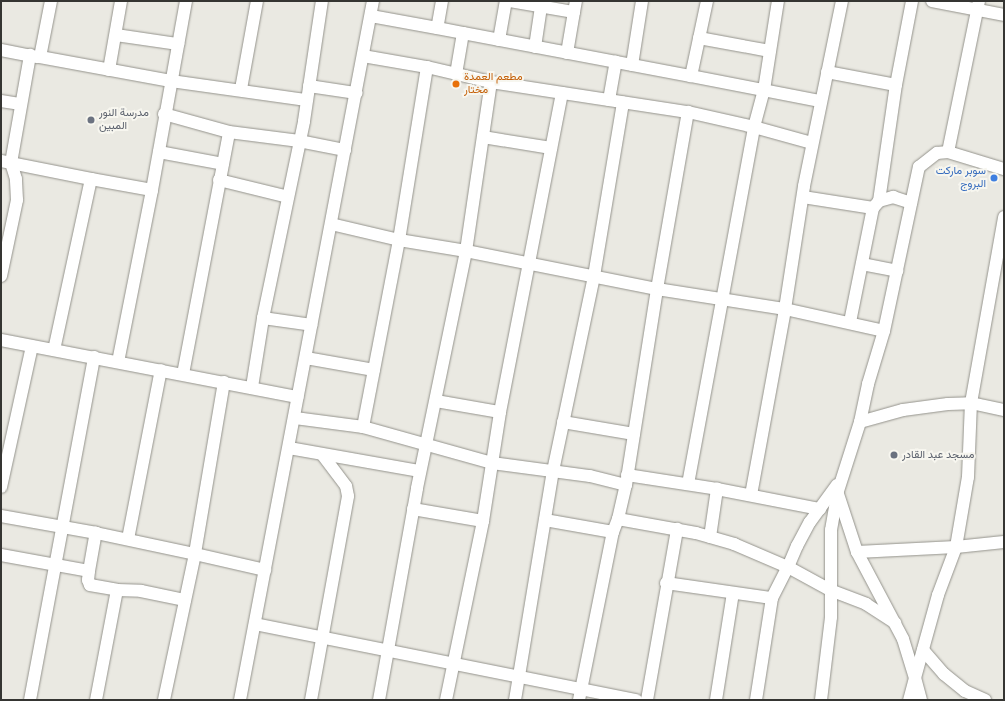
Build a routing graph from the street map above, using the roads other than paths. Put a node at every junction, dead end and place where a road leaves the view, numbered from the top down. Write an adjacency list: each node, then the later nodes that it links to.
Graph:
1 (51, 1): 31 (street)
2 (121, 1): 23 (street)
3 (186, 1): 26 (street)
4 (257, 1): 44 (street)
5 (322, 1): 43 (street)
6 (373, 1): 20 (street)
7 (442, 1): 21 (street)
8 (506, 1): 25 (street)
9 (510, 1): 17 (street)
10 (642, 1): 34 (street)
11 (707, 1): 24 (street)
12 (778, 1): 29 (street)
13 (842, 1): 37 (street)
14 (912, 1): 42 (street)
15 (932, 1): 16 (street)
16 (978, 6): 19 (street); 64 (street)
17 (541, 7): 18 (street); 27 (street)
18 (575, 7): 30 (street)
19 (1004, 15)
20 (371, 16): 21 (street); 32 (street)
21 (437, 28): 22 (street)
22 (463, 33): 25 (street); 38 (street)
23 (116, 35): 26 (street); 36 (street)
24 (699, 38): 29 (street); 39 (street)
25 (499, 40): 27 (street)
26 (178, 44): 40 (street)
27 (535, 46): 30 (street)
28 (1, 50): 31 (street)
29 (770, 51): 45 (street)
30 (567, 53): 33 (street)
31 (35, 56): 36 (street); 53 (street)
32 (363, 56): 35 (street); 46 (street)
33 (616, 62): 34 (street); 49 (street)
34 (632, 65): 39 (street)
35 (427, 68): 38 (street); 78 (street)
36 (109, 70): 40 (street)
37 (827, 72): 42 (street); 51 (street)
38 (456, 74): 41 (street)
39 (691, 76): 45 (street)
40 (171, 81): 44 (street); 55 (street)
41 (491, 82): 47 (street); 58 (street)
42 (896, 85): 74 (street)
43 (309, 86): 46 (street); 48 (street)
44 (241, 90): 48 (street)
45 (764, 90): 51 (street); 56 (street)
46 (356, 93): 62 (street)
47 (562, 93): 49 (street); 61 (street)
48 (306, 100): 59 (street)
49 (609, 100): 52 (street)
50 (1, 101): 53 (street)
51 (820, 101): 60 (street)
52 (623, 102): 54 (street); 84 (street)
53 (21, 104): 65 (street)
54 (688, 112): 56 (street); 85 (street)
55 (164, 114): 57 (street); 63 (street)
56 (754, 127): 60 (street); 86 (street)
57 (229, 132): 59 (street); 66 (street)
58 (483, 137): 61 (street); 79 (street)
59 (299, 141): 62 (street); 71 (street)
60 (812, 143): 72 (street)
61 (551, 148): 80 (street)
62 (345, 150): 76 (street)
63 (159, 152): 66 (street); 70 (street)
64 (948, 152): 67 (street); 73 (street)
65 (6, 162): 68 (street); 83 (street)
66 (222, 164): 69 (street)
67 (1004, 169)
68 (91, 179): 70 (street); 94 (street)
69 (219, 180): 71 (street); 100 (street)
70 (152, 190): 97 (street)
71 (288, 197): 88 (street)
72 (802, 197): 74 (street); 87 (street)
73 (911, 203): 74 (street); 82 (street)
74 (876, 204): 81 (street)
75 (1004, 217): 77 (street)
76 (331, 224): 78 (street); 90 (street)
77 (1002, 235): 105 (street)
78 (399, 240): 79 (street); 99 (street)
79 (466, 251): 80 (street); 104 (street)
80 (528, 264): 84 (street); 107 (street)
81 (862, 264): 82 (street); 89 (street)
82 (897, 271): 91 (street)
83 (1, 276)
84 (594, 276): 85 (street); 109 (street)
85 (657, 289): 86 (street); 112 (street)
86 (723, 298): 87 (street); 120 (street)
87 (785, 309): 89 (street); 124 (street)
88 (263, 318): 90 (street); 102 (street)
89 (850, 322): 91 (street)
90 (312, 325): 96 (street)
91 (884, 331): 110 (street)
92 (1, 340): 93 (street)
93 (32, 346): 94 (street); 122 (street)
94 (54, 350): 95 (street)
95 (94, 357): 97 (street); 131 (street)
96 (306, 358): 99 (street); 103 (street)
97 (118, 362): 98 (street)
98 (161, 370): 100 (street); 136 (street)
99 (374, 370): 111 (street)
100 (183, 374): 101 (street)
101 (224, 382): 102 (street); 140 (street)
102 (252, 387): 103 (street)
103 (298, 397): 108 (street)
104 (436, 401): 107 (street); 113 (street)
105 (971, 404): 106 (street); 110 (street); 138 (street)
106 (1004, 410)
107 (500, 412): 116 (street)
108 (294, 418): 111 (street); 114 (street)
109 (563, 422): 112 (street); 118 (street)
110 (860, 422): 121 (street)
111 (363, 427): 113 (street)
112 (634, 434): 119 (street)
113 (426, 444): 116 (street); 117 (street)
114 (289, 448): 115 (street); 144 (street)
115 (323, 455): 117 (street); 154 (street)
116 (492, 463): 118 (street); 130 (street)
117 (420, 471): 125 (street)
118 (552, 471): 119 (street); 129 (street)
119 (626, 480): 120 (street); 128 (street)
120 (688, 484): 123 (street)
121 (839, 486): 126 (street); 139 (street); 148 (street)
122 (1, 488)
123 (717, 489): 124 (street); 135 (street)
124 (751, 495): 126 (street)
125 (413, 509): 130 (street); 155 (street)
126 (820, 509): 143 (street)
127 (1, 516): 131 (street)
128 (618, 519): 132 (street); 133 (street)
129 (545, 520): 133 (street); 158 (street)
130 (483, 522): 157 (street)
131 (63, 527): 134 (street); 142 (street)
132 (677, 529): 135 (street); 146 (street)
133 (613, 532): 160 (street)
134 (96, 533): 136 (street); 145 (street)
135 (710, 537): 143 (street)
136 (128, 539): 140 (street)
137 (1004, 542): 138 (street)
138 (956, 547): 139 (street); 156 (street)
139 (857, 552): 152 (street)
140 (195, 554): 144 (street); 151 (street)
141 (1, 555): 142 (street)
142 (55, 566): 145 (street); 161 (street)
143 (788, 568): 148 (street); 150 (street)
144 (265, 570): 153 (street)
145 (89, 571): 147 (street)
146 (666, 583): 149 (street); 170 (street)
147 (117, 590): 151 (street); 162 (street)
148 (830, 590): 152 (street); 173 (street)
149 (733, 593): 150 (street); 171 (street)
150 (772, 598): 172 (street)
151 (185, 600): 163 (street)
152 (895, 623): 159 (street)
153 (255, 624): 154 (street); 164 (street)
154 (323, 638): 155 (street); 165 (street)
155 (388, 650): 157 (street); 166 (street)
156 (923, 650): 159 (street); 176 (street)
157 (453, 665): 158 (street); 167 (street)
158 (520, 676): 160 (street); 168 (street)
159 (915, 678): 174 (street); 175 (street)
160 (580, 694): 169 (street)
161 (30, 700)
162 (96, 700)
163 (164, 700)
164 (240, 700)
165 (311, 700)
166 (379, 700)
167 (446, 700)
168 (515, 700)
169 (637, 700)
170 (647, 700)
171 (716, 700)
172 (756, 700)
173 (821, 700)
174 (909, 700)
175 (921, 700)
176 (984, 700)

